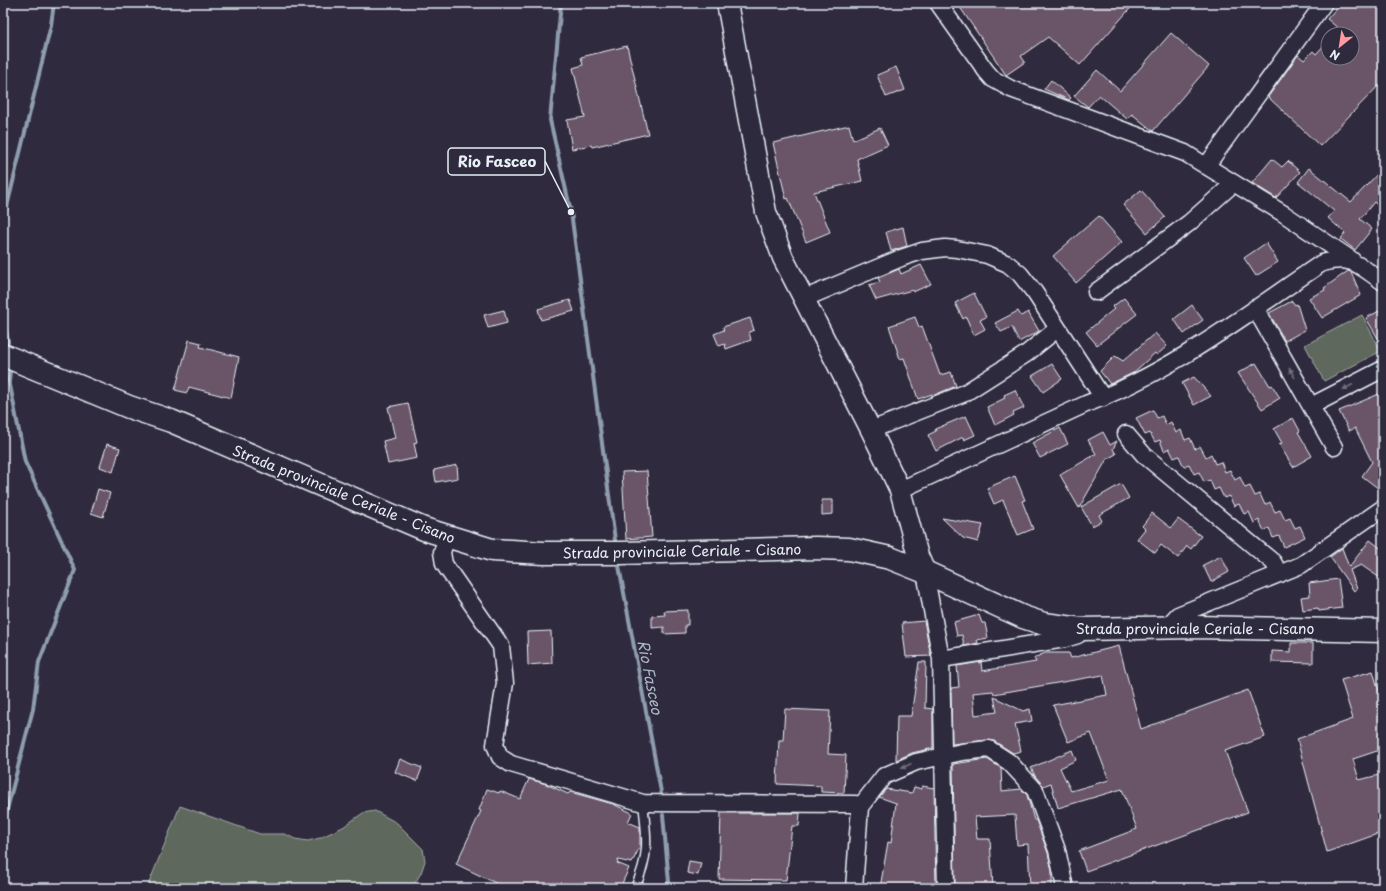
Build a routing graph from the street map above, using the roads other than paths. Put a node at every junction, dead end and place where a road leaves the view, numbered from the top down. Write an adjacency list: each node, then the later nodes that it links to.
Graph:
1 (728, 3): 9 (street)
2 (938, 3): 4 (street)
3 (1324, 3): 4 (street)
4 (1207, 165): 5 (street)
5 (1234, 183): 6 (street); 8 (street)
6 (1353, 261): 7 (street); 10 (street)
7 (1383, 282)
8 (1096, 292)
9 (803, 299): 11 (street); 16 (street)
10 (1255, 308): 14 (street); 15 (street, one-way to 10)
11 (1058, 329): 14 (street); 16 (street)
12 (3, 356): 21 (main road, Strada provinciale Ceriale - Cisano)
13 (1383, 369): 15 (street, one-way to 15)
14 (1103, 398): 19 (street)
15 (1311, 406): 18 (street)
16 (871, 430): 19 (street)
17 (1126, 434): 23 (street)
18 (1334, 447)
19 (900, 490): 22 (street)
20 (1383, 508): 23 (street)
21 (447, 537): 22 (main road, Strada provinciale Ceriale - Cisano); 29 (street)
22 (925, 572): 25 (main road, Strada provinciale Ceriale - Cisano); 27 (street)
23 (1280, 574): 24 (street)
24 (1167, 627): 25 (main road, Strada provinciale Ceriale - Cisano); 26 (main road, Strada provinciale Ceriale - Cisano)
25 (1081, 629): 27 (street)
26 (1383, 631)
27 (941, 660): 28 (street)
28 (944, 756): 30 (street, one-way to 30); 33 (street); 34 (street)
29 (643, 803): 30 (street); 31 (lane)
30 (860, 807): 32 (street)
31 (635, 888)
32 (854, 888)
33 (946, 888)
34 (1066, 888)

